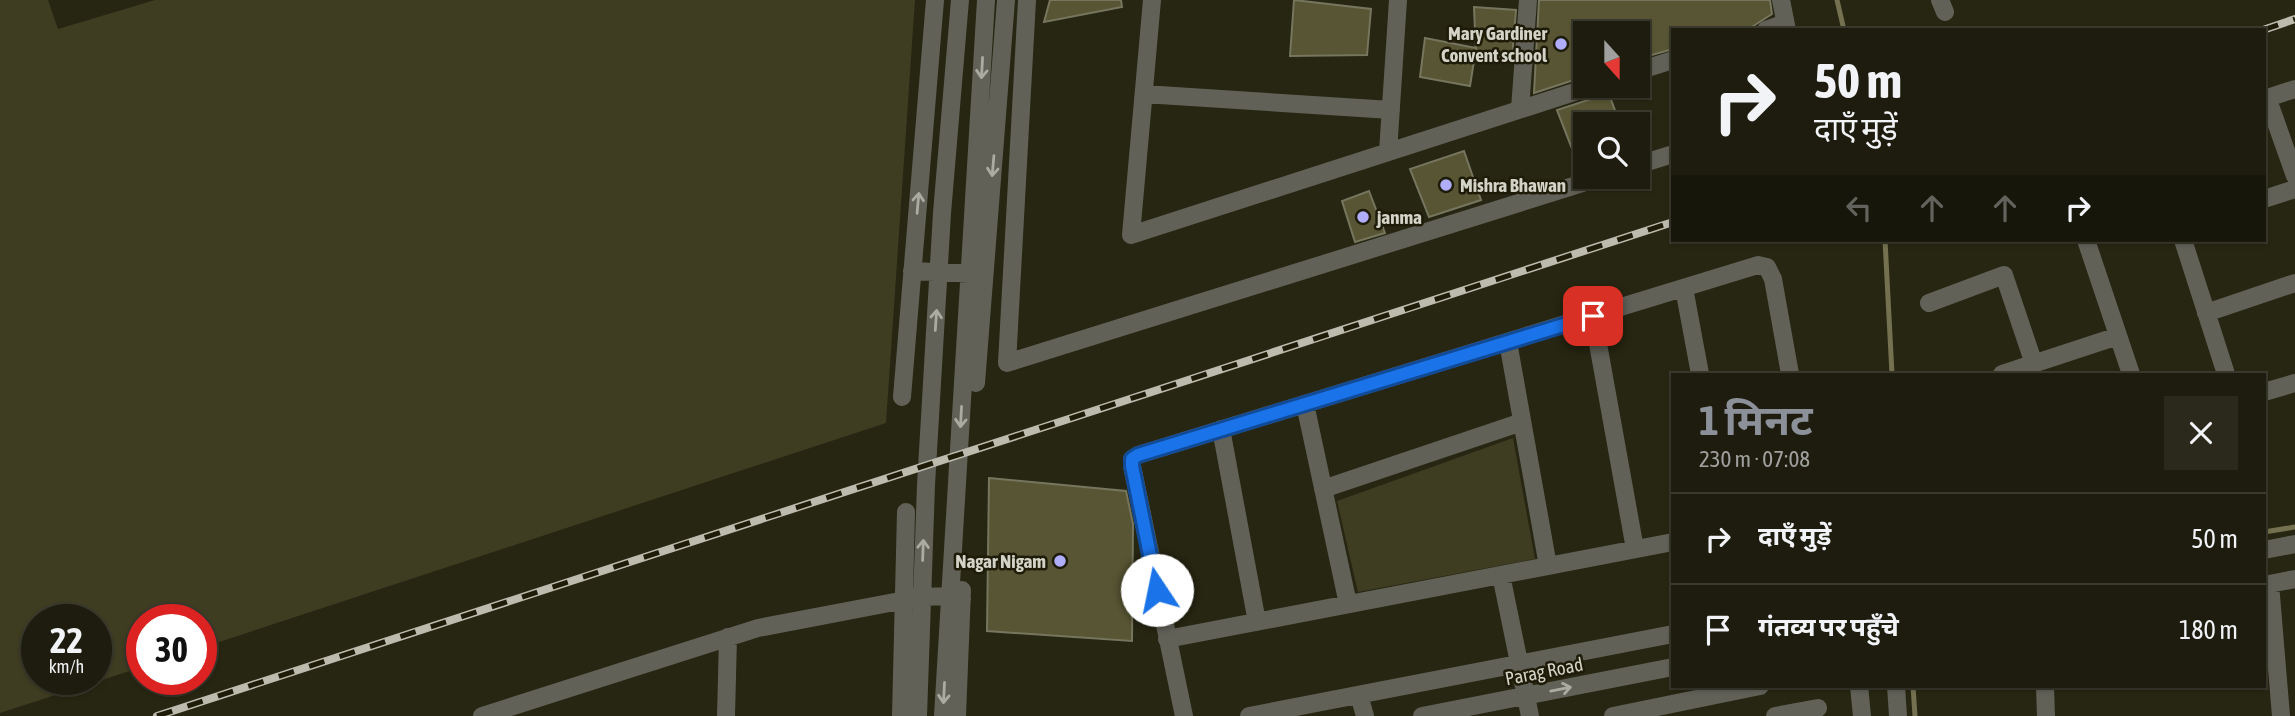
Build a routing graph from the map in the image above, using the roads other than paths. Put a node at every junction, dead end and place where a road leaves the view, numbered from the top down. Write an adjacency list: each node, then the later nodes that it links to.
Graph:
1 (935, 0): 28 (street, one-way to 1)
2 (960, 0): 82 (street, one-way to 2)
3 (986, 0): 83 (street, one-way to 83)
4 (1006, 0): 29 (street, one-way to 29)
5 (1027, 0): 23 (street)
6 (1152, 0): 15 (street)
7 (1398, 0): 18 (street)
8 (1528, 0): 17 (street)
9 (1781, 0): 10 (street)
10 (1786, 27)
11 (1671, 61): 12 (street)
12 (1650, 67)
13 (2295, 89): 16 (street)
14 (1573, 92): 17 (street)
15 (1144, 94): 18 (street); 19 (street)
16 (2266, 98): 22 (street)
17 (1520, 109): 19 (street)
18 (1391, 110): 19 (street)
19 (1388, 152)
20 (1671, 155): 21 (street)
21 (1650, 161)
22 (2295, 176)
23 (1573, 186)
24 (2295, 189): 25 (street)
25 (2266, 199)
26 (2087, 242): 35 (street)
27 (2184, 242): 33 (street)
28 (912, 271): 29 (street); 46 (street)
29 (984, 274): 43 (street)
30 (2295, 283): 33 (street)
31 (1684, 288): 34 (street); 38 (street); 39 (street)
32 (1928, 303): 37 (street)
33 (2206, 313): 42 (street)
34 (1593, 316): 36 (street); 55 (street)
35 (2118, 335): 37 (street); 41 (street)
36 (1508, 342): 47 (street); 48 (street)
37 (2034, 364): 40 (street)
38 (1700, 373)
39 (1790, 373)
40 (2005, 373)
41 (2131, 373)
42 (2226, 373)
43 (976, 383)
44 (2295, 383): 45 (street)
45 (2266, 392)
46 (902, 397)
47 (1305, 404): 49 (street); 50 (street)
48 (1522, 422): 50 (street); 57 (street)
49 (1221, 429): 64 (street); 67 (street)
50 (1323, 489): 63 (street)
51 (964, 503): 61 (street)
52 (906, 512): 62 (street)
53 (1671, 542): 55 (street)
54 (2295, 544): 56 (street)
55 (1635, 549): 57 (street)
56 (2266, 550)
57 (1548, 566): 58 (street)
58 (1501, 575): 63 (street); 70 (street)
59 (2295, 579): 60 (street)
60 (2267, 584): 94 (street)
61 (962, 599): 62 (street); 84 (street)
62 (899, 601): 66 (street); 80 (street); 81 (street)
63 (1348, 604): 64 (street)
64 (1257, 622): 67 (street)
65 (1671, 635): 69 (street)
66 (728, 637): 78 (street); 79 (street)
67 (1167, 639): 85 (street)
68 (1671, 667): 69 (street, Parag Road)
69 (1586, 669): 70 (street, Parag Road, one-way to 69); 70 (street)
70 (1523, 680): 75 (street); 87 (street, Parag Road); 88 (street)
71 (1750, 688): 89 (street)
72 (1859, 688): 91 (street)
73 (1896, 688): 92 (street)
74 (2045, 688): 93 (street)
75 (1362, 704): 77 (street)
76 (1818, 708): 90 (street)
77 (1289, 712): 86 (street)
78 (482, 716)
79 (726, 716)
80 (890, 716)
81 (901, 716)
82 (918, 716)
83 (943, 716)
84 (957, 716)
85 (1184, 716)
86 (1249, 716)
87 (1422, 716)
88 (1530, 716)
89 (1613, 716)
90 (1775, 716)
91 (1862, 716)
92 (1898, 716)
93 (2046, 716)
94 (2281, 716)

